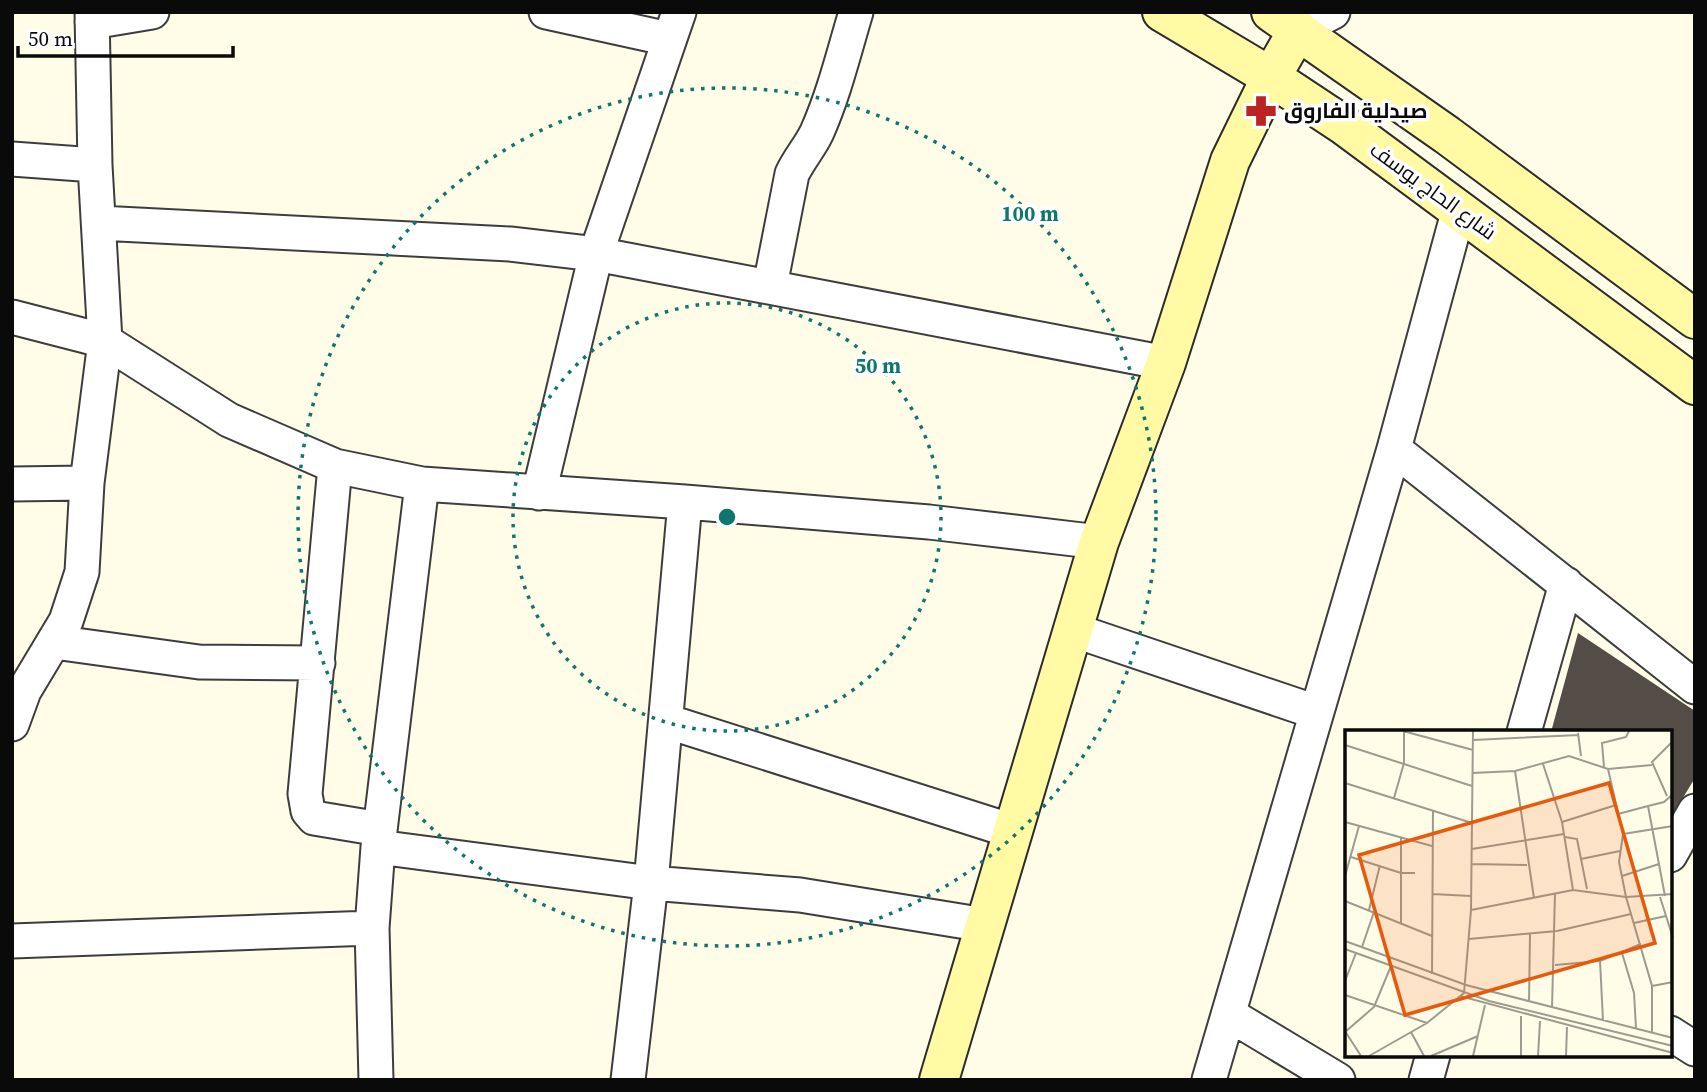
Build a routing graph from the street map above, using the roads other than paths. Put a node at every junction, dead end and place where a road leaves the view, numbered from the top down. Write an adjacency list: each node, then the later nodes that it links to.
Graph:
1 (152, 12): 5 (street)
2 (546, 12): 7 (street)
3 (856, 12): 14 (street)
4 (1162, 12): 8 (main road, شارع الحاج يوسف)
5 (92, 17): 10 (street)
6 (1308, 17): 8 (main road); 16 (main road)
7 (674, 26): 13 (street)
8 (1271, 77): 11 (main road, شارع الحاج يوسف); 18 (main road)
9 (12, 159): 10 (street)
10 (95, 165): 12 (street)
11 (1459, 209): 19 (main road, شارع الحاج يوسف); 20 (street)
12 (99, 223): 13 (street); 17 (street)
13 (596, 254): 14 (street); 25 (street)
14 (770, 286): 18 (street)
15 (12, 317): 17 (street)
16 (1695, 319)
17 (105, 341): 21 (street); 22 (street)
18 (1166, 363): 27 (main road)
19 (1695, 385)
20 (1394, 449): 28 (street); 33 (street)
21 (335, 466): 24 (street); 31 (street)
22 (87, 483): 23 (street); 30 (street)
23 (12, 484)
24 (422, 484): 25 (street); 39 (street)
25 (539, 493): 26 (street)
26 (685, 502): 27 (street); 34 (street)
27 (1099, 542): 29 (main road)
28 (1566, 584): 32 (street); 36 (street)
29 (1073, 630): 33 (street); 38 (main road)
30 (54, 642): 31 (street); 35 (street)
31 (317, 663): 39 (street)
32 (1695, 687)
33 (1316, 712): 45 (street)
34 (666, 721): 38 (street); 41 (street)
35 (12, 724)
36 (1525, 730)
37 (1695, 811): 40 (street)
38 (1012, 831): 42 (main road)
39 (379, 838): 41 (street); 43 (street)
40 (1672, 851)
41 (651, 883): 42 (street); 50 (street)
42 (985, 925): 51 (main road)
43 (372, 928): 44 (street); 49 (street)
44 (12, 941)
45 (1230, 1015): 52 (street); 53 (street)
46 (1672, 1034): 47 (street)
47 (1695, 1049)
48 (1432, 1057): 54 (street)
49 (376, 1080)
50 (628, 1080)
51 (939, 1080)
52 (1209, 1080)
53 (1338, 1080)
54 (1426, 1080)

